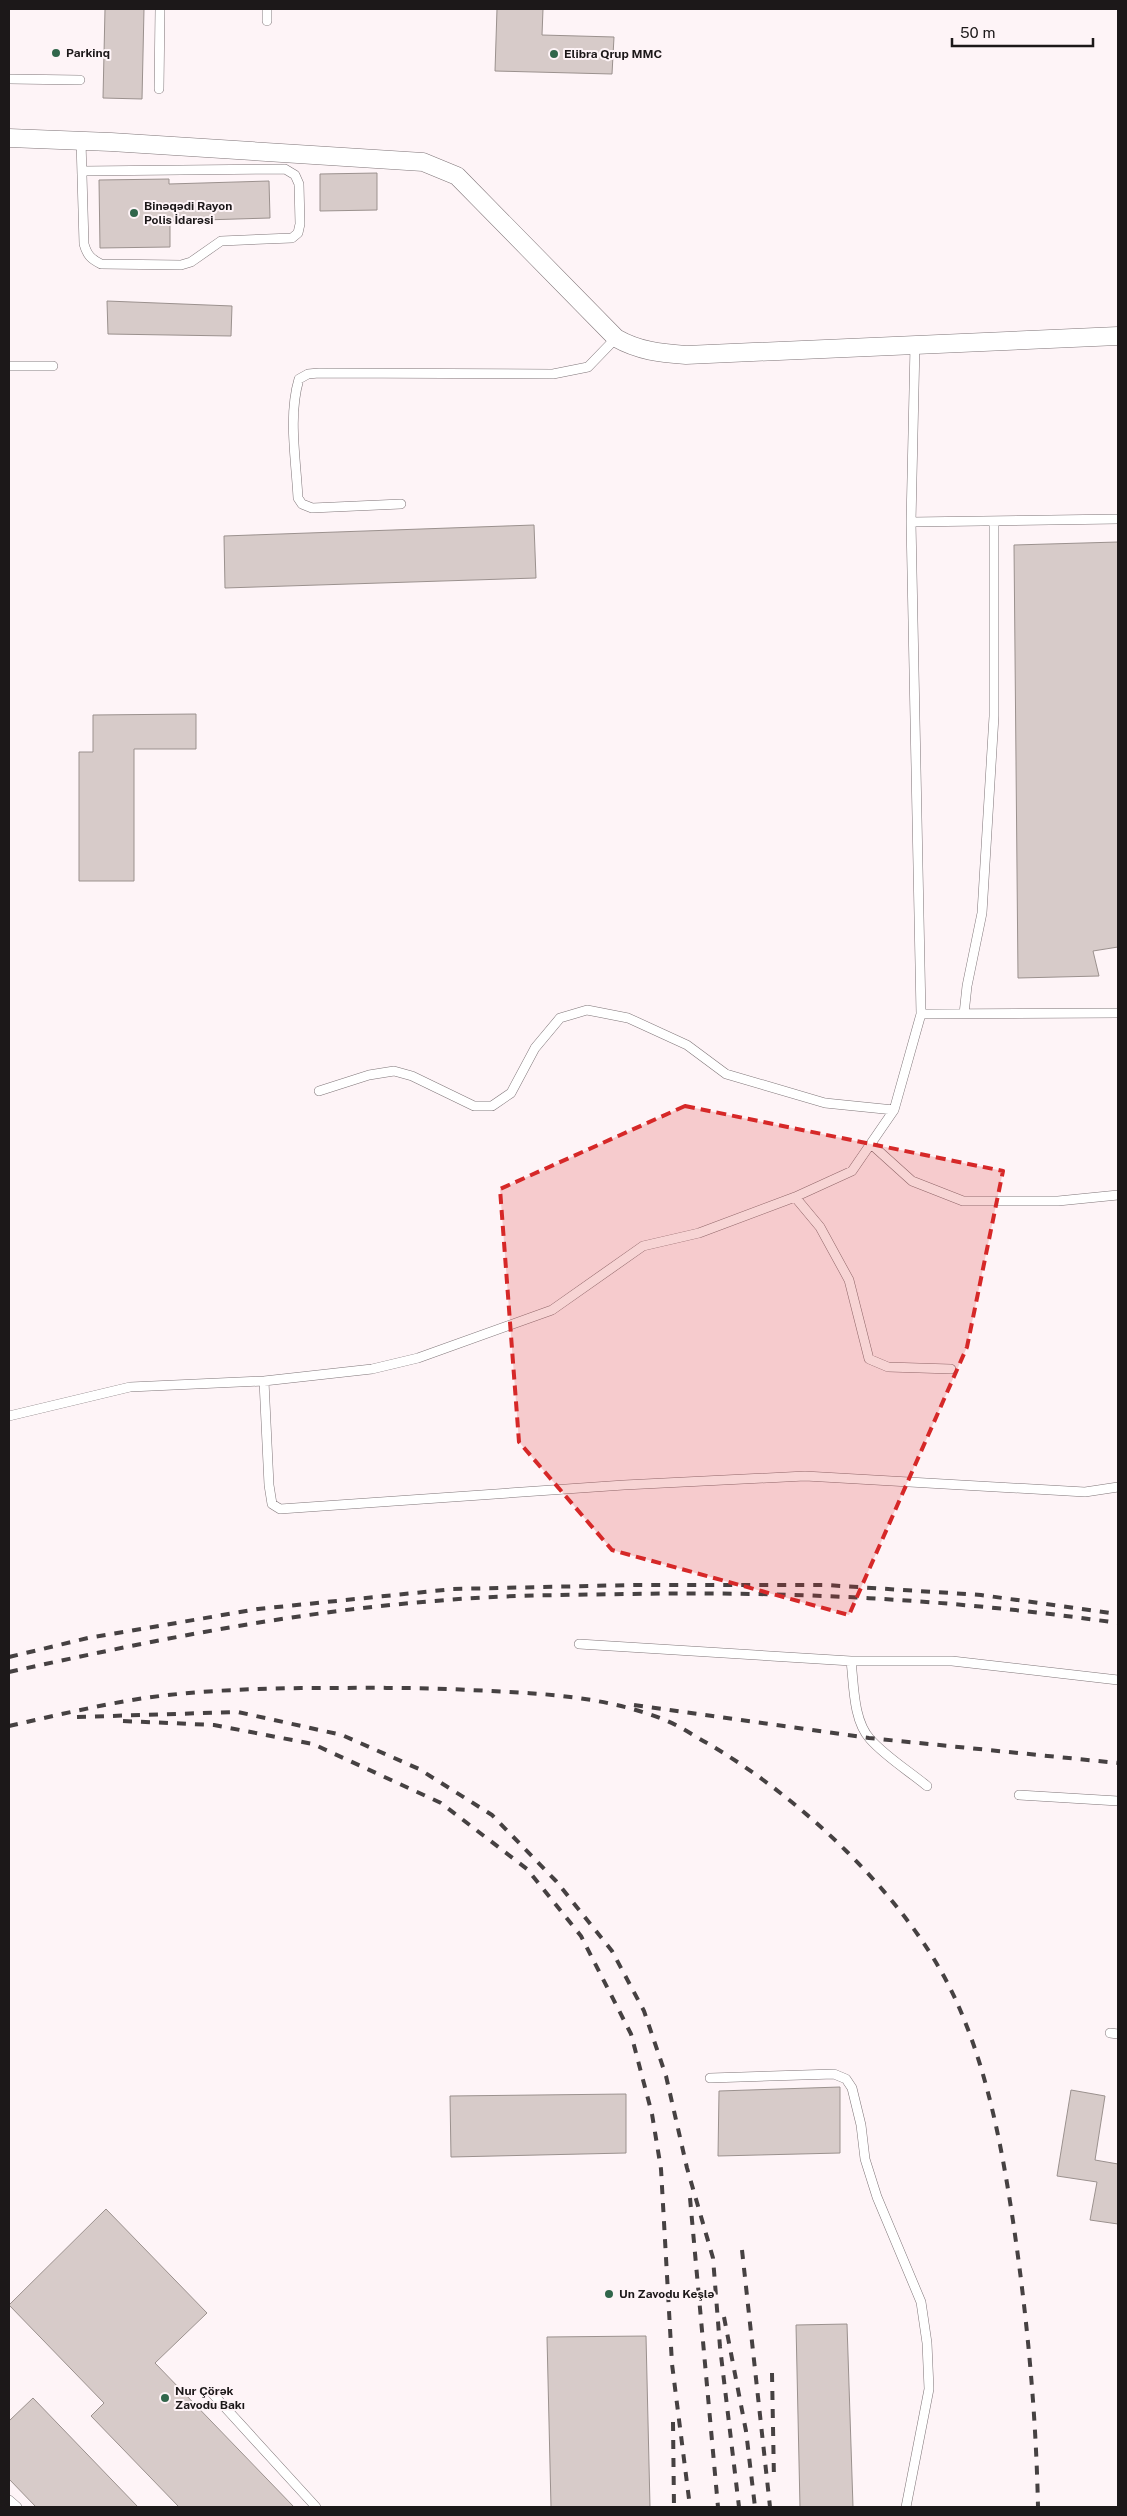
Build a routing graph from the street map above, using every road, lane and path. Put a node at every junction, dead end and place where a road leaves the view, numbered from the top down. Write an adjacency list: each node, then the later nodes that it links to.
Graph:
1 (160, 9): 6 (lane)
2 (267, 9): 3 (lane)
3 (267, 21)
4 (9, 79): 5 (lane)
5 (80, 80)
6 (158, 89)
7 (9, 138): 8 (street)
8 (81, 141): 9 (lane); 11 (street)
9 (82, 172): 9 (lane)
10 (1118, 336): 12 (street)
11 (616, 338): 12 (street); 15 (lane)
12 (915, 345): 18 (lane)
13 (9, 366): 14 (lane)
14 (53, 366)
15 (401, 504)
16 (1118, 519): 17 (lane)
17 (994, 521): 18 (lane); 21 (lane)
18 (911, 522): 20 (lane)
19 (1118, 1013): 21 (lane)
20 (921, 1014): 21 (lane); 23 (lane)
21 (964, 1014)
22 (319, 1091): 23 (lane)
23 (894, 1110): 24 (lane)
24 (871, 1144): 25 (lane); 26 (lane)
25 (1118, 1195)
26 (795, 1196): 27 (lane); 28 (lane)
27 (951, 1369)
28 (264, 1381): 29 (lane); 30 (lane)
29 (9, 1416)
30 (1118, 1487)
31 (579, 1644): 32 (lane)
32 (851, 1661): 33 (lane); 34 (lane)
33 (1118, 1680)
34 (927, 1786)
35 (1019, 1794): 36 (lane)
36 (1118, 1801)
37 (710, 2078): 42 (lane)
38 (211, 2392): 41 (lane)
39 (9, 2500): 40 (lane)
40 (17, 2507)
41 (316, 2507)
42 (906, 2507)

